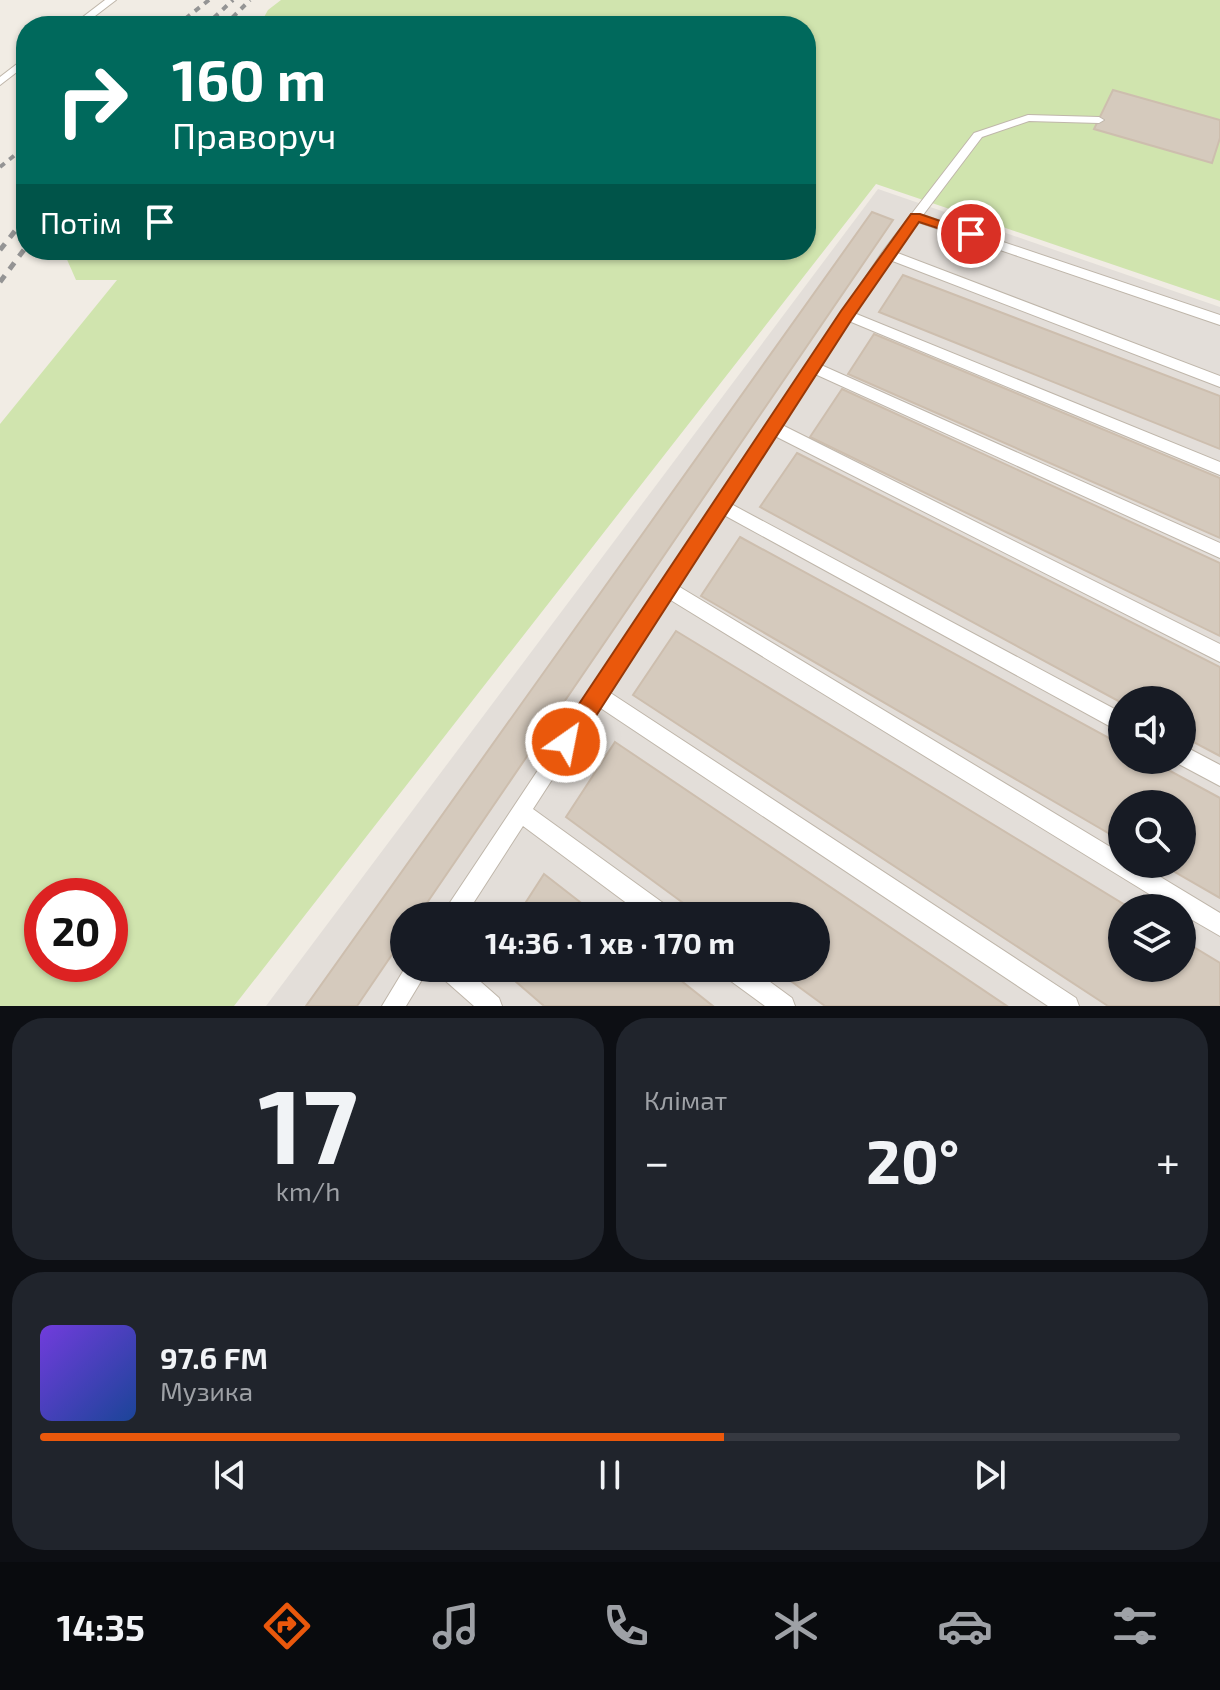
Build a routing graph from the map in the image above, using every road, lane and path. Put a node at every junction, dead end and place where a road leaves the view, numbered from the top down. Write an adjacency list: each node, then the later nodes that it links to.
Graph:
1 (111, 0): 2 (lane)
2 (89, 16)
3 (16, 68): 4 (lane)
4 (0, 82)
5 (1099, 120): 6 (lane)
6 (916, 217): 7 (lane); 9 (lane)
7 (887, 254): 8 (lane); 11 (lane)
8 (846, 315): 10 (lane); 13 (lane)
9 (1220, 320)
10 (812, 367): 12 (lane); 15 (lane)
11 (1220, 382)
12 (773, 428): 14 (lane); 17 (lane)
13 (1220, 469)
14 (721, 506): 16 (lane); 19 (lane)
15 (1220, 551)
16 (667, 589): 18 (lane); 25 (lane)
17 (1220, 653)
18 (597, 695): 22 (lane); 32 (lane)
19 (1108, 715)
20 (1196, 763): 21 (lane)
21 (1220, 776)
22 (520, 812): 23 (lane); 24 (lane)
23 (461, 902)
24 (643, 902)
25 (1220, 925)
26 (409, 982): 29 (lane)
27 (464, 982): 30 (lane)
28 (751, 982): 31 (lane)
29 (393, 1006)
30 (491, 1006)
31 (784, 1006)
32 (1068, 1006)

